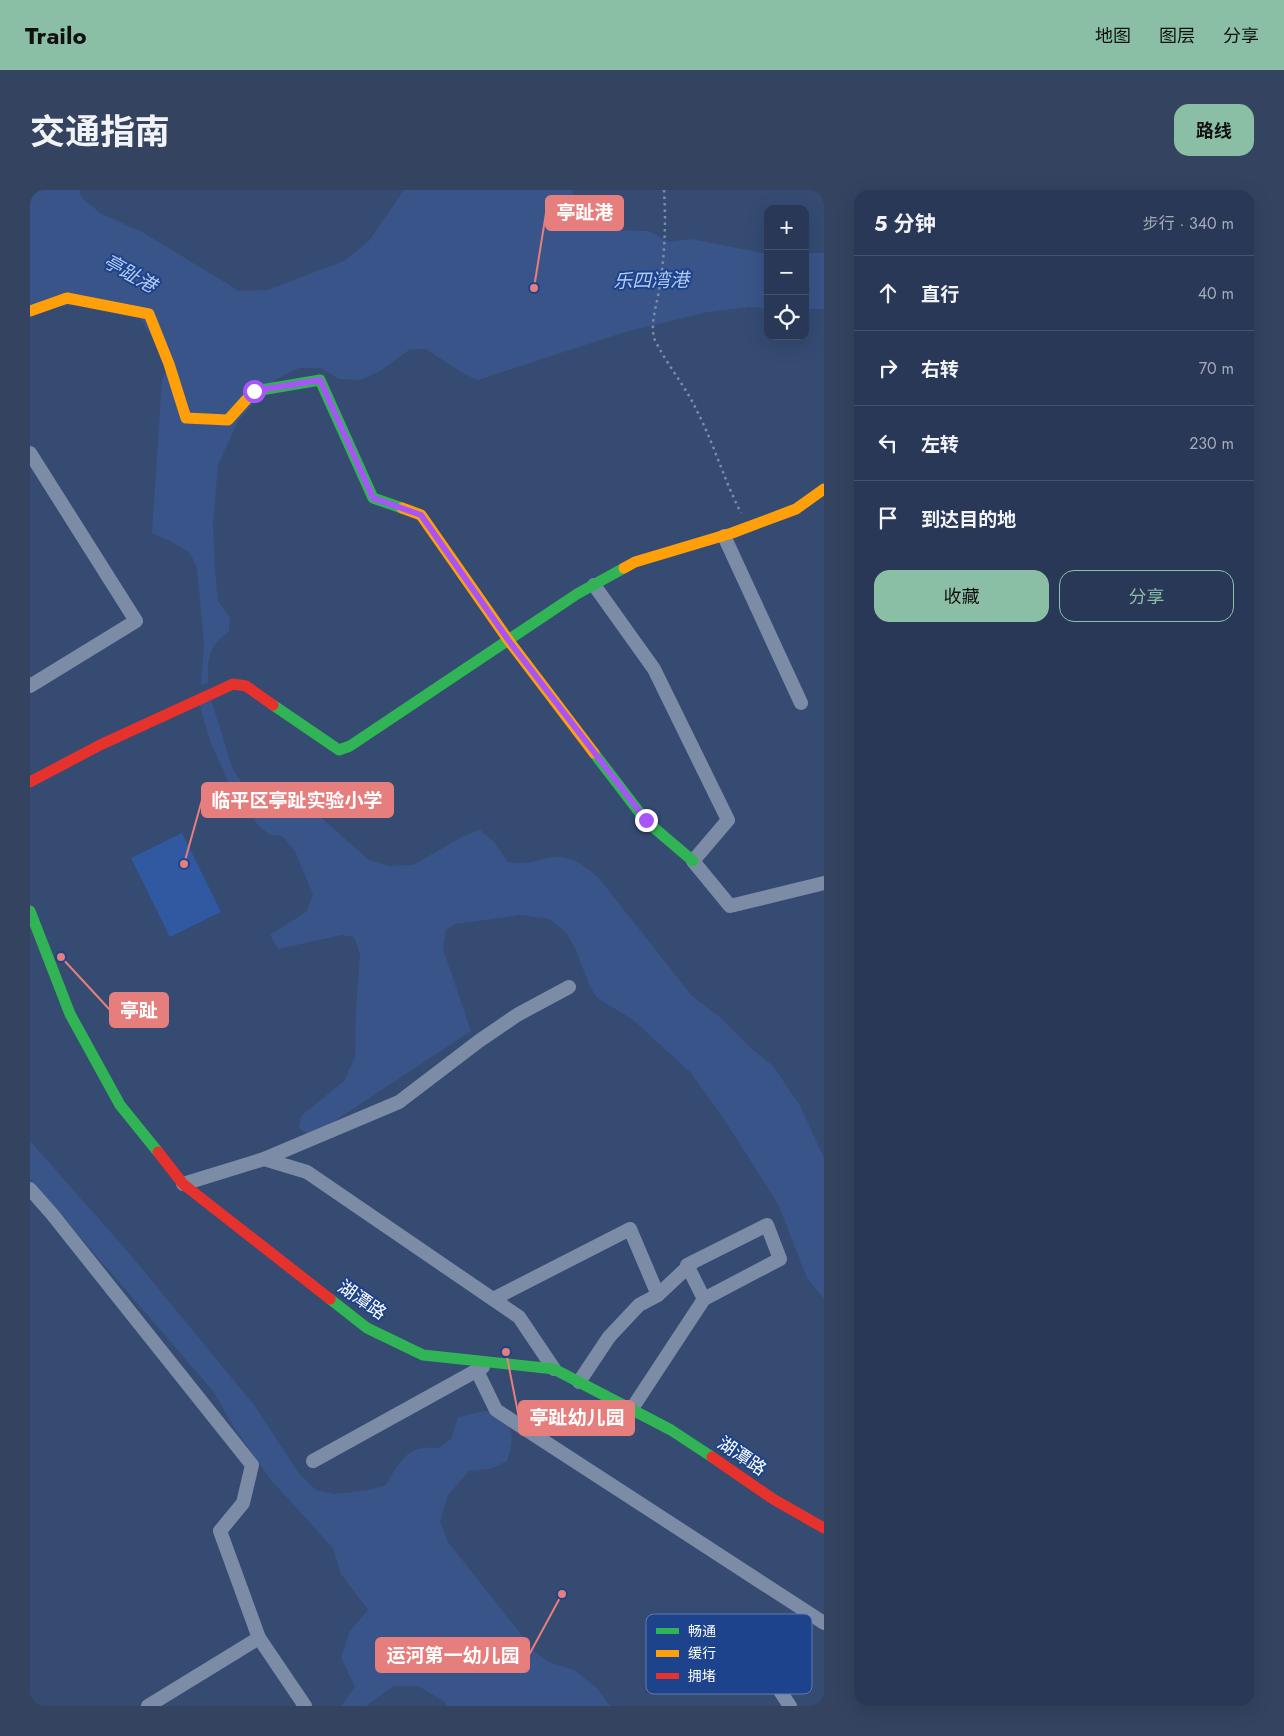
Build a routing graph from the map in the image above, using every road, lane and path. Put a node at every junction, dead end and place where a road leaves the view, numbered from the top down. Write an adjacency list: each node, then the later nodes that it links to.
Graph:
1 (664, 190): 5 (path)
2 (30, 311): 8 (street)
3 (30, 453): 9 (street)
4 (824, 489): 5 (street)
5 (749, 527): 6 (street)
6 (724, 536): 7 (street); 10 (street)
7 (594, 585): 8 (street); 12 (street)
8 (509, 641): 11 (street); 12 (street)
9 (30, 686)
10 (801, 703)
11 (30, 782)
12 (693, 861): 13 (street)
13 (824, 883)
14 (30, 911): 17 (street, 湖潭路)
15 (569, 987): 16 (street)
16 (264, 1159): 17 (street); 21 (street)
17 (183, 1184): 23 (street, 湖潭路)
18 (30, 1189): 33 (street)
19 (691, 1264): 20 (street); 22 (street); 22 (street)
20 (658, 1295): 21 (street); 26 (street)
21 (493, 1299): 24 (street)
22 (704, 1299): 27 (street)
23 (491, 1363): 24 (street, 湖潭路); 25 (street)
24 (554, 1369): 26 (street, 湖潭路)
25 (477, 1371): 28 (street); 30 (street)
26 (579, 1382): 27 (street, 湖潭路)
27 (631, 1410): 29 (street, 湖潭路)
28 (313, 1461)
29 (824, 1528)
30 (810, 1614)
31 (812, 1615): 32 (street)
32 (824, 1623)
33 (259, 1638): 35 (street); 36 (street)
34 (782, 1694): 37 (street)
35 (148, 1706)
36 (304, 1706)
37 (790, 1706)

